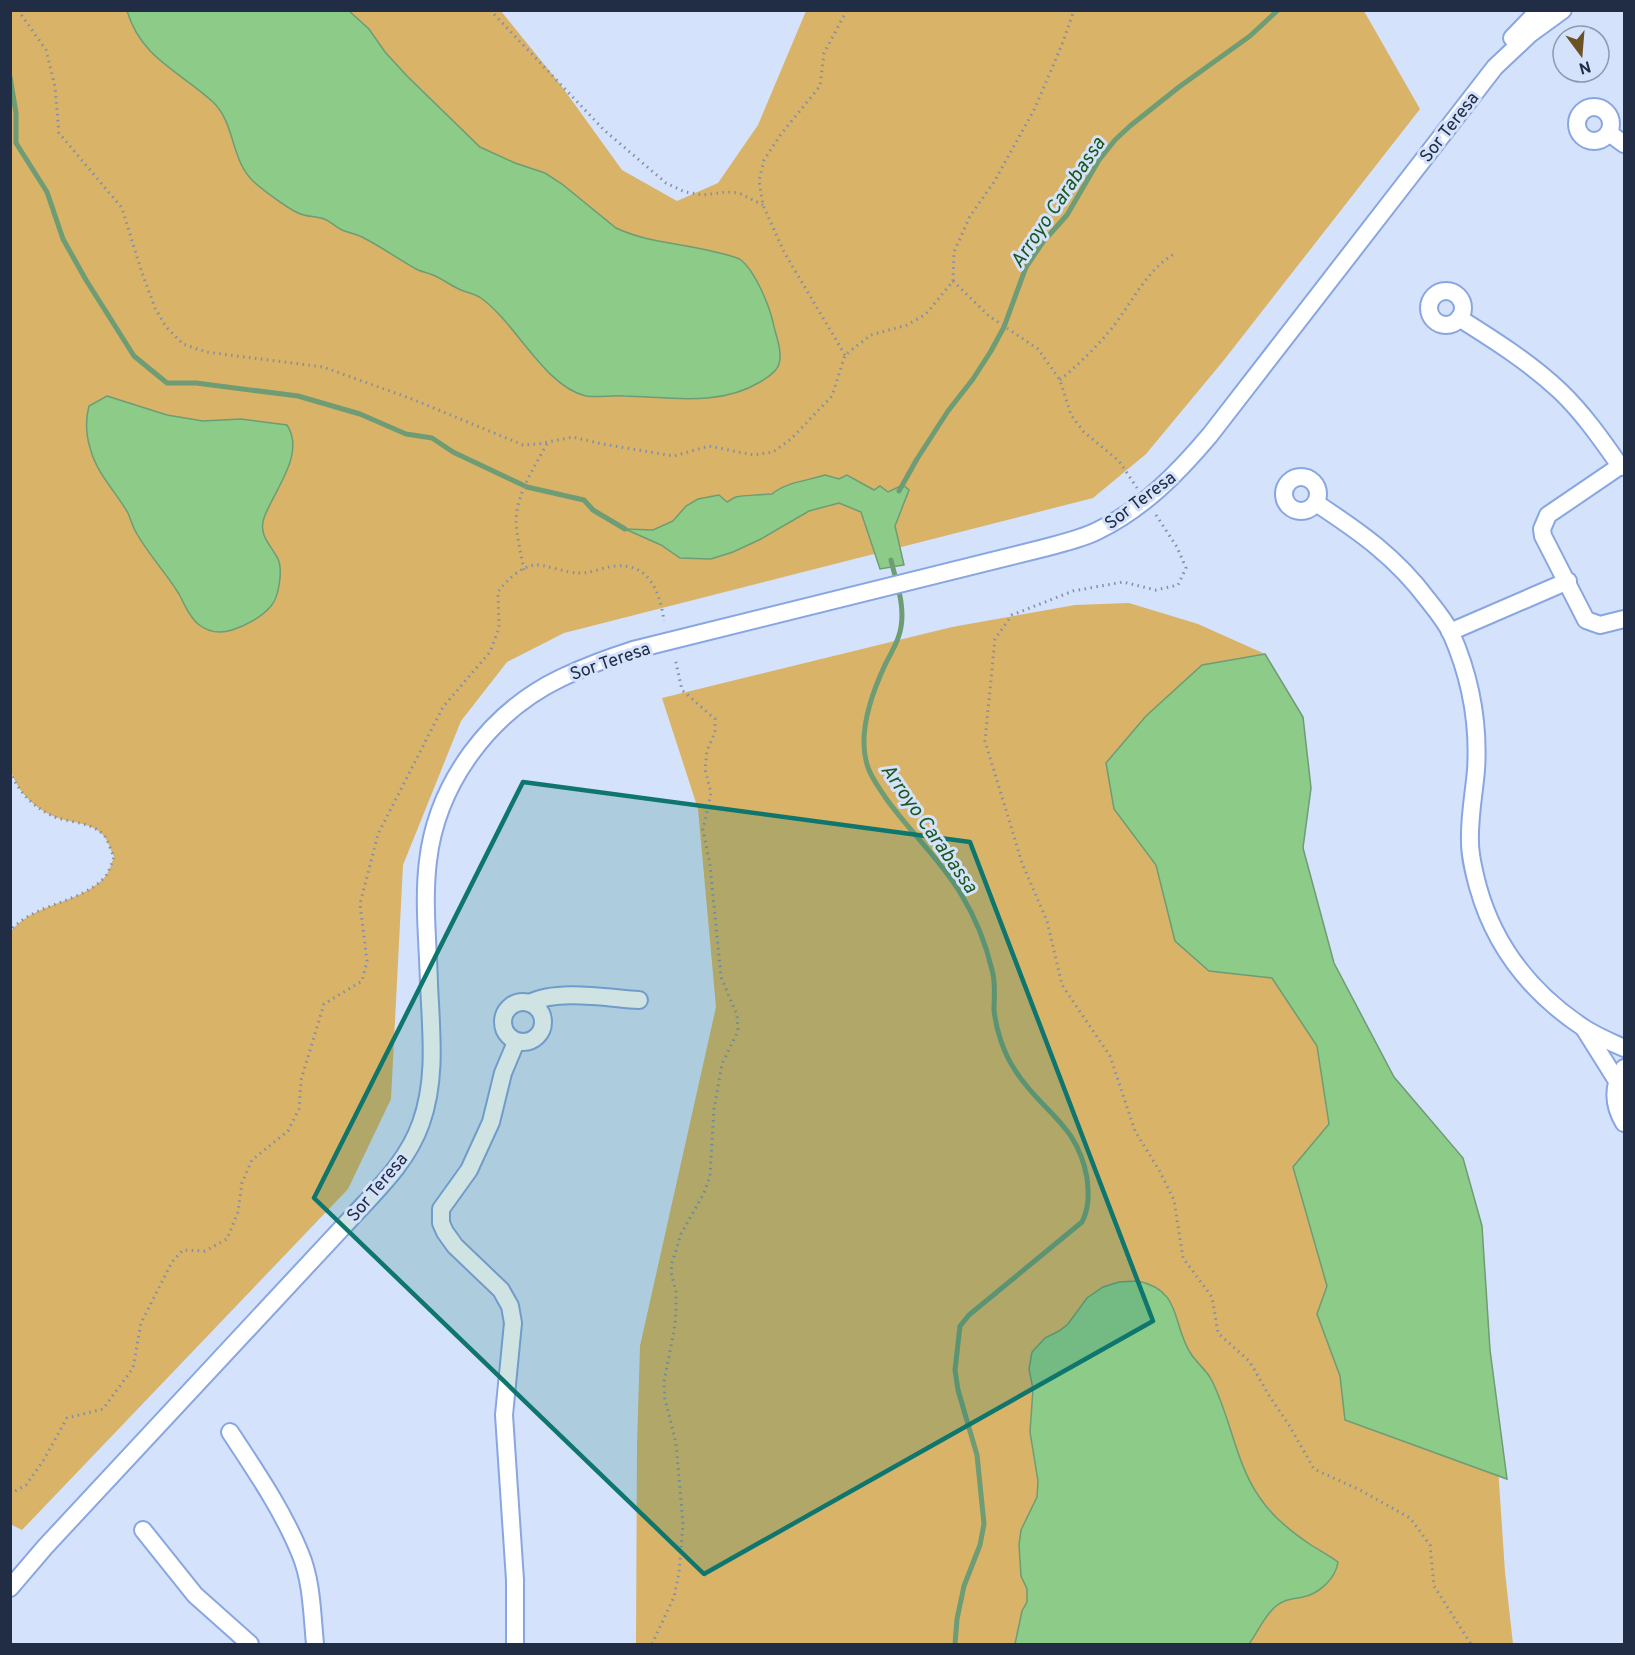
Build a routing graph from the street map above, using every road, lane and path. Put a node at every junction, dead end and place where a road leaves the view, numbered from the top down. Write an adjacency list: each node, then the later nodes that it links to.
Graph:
1 (18, 10): 16 (path)
2 (490, 10): 10 (path)
3 (847, 10): 10 (path)
4 (1074, 10): 12 (path)
5 (1539, 10): 7 (street, Sor Teresa)
6 (1563, 10): 7 (street, Sor Teresa)
7 (1495, 67): 39 (street, Sor Teresa)
8 (1609, 133): 9 (street)
9 (1624, 144)
10 (764, 205): 14 (path)
11 (1174, 254): 15 (path)
12 (953, 280): 14 (path); 15 (path)
13 (1459, 318): 17 (street)
14 (845, 355): 16 (path)
15 (1060, 381): 18 (path)
16 (548, 442): 21 (path)
17 (1622, 466): 22 (street)
18 (1137, 488)
19 (1316, 503): 25 (street)
20 (1156, 515): 46 (path)
21 (524, 570): 24 (path); 37 (path)
22 (1568, 581): 23 (street); 25 (street)
23 (1624, 619)
24 (664, 621)
25 (1450, 632): 31 (street)
26 (675, 658): 45 (path)
27 (10, 771): 28 (path)
28 (10, 931)
29 (639, 1000): 30 (street)
30 (530, 1003): 32 (street); 32 (street)
31 (1585, 1029): 33 (street); 34 (street)
32 (516, 1042): 44 (street)
33 (1624, 1048)
34 (1621, 1074): 35 (street)
35 (1624, 1124)
36 (230, 1432): 43 (street)
37 (10, 1494)
38 (143, 1530): 42 (street)
39 (45, 1547): 40 (street, Sor Teresa); 41 (street, Sor Teresa)
40 (10, 1579)
41 (10, 1588)
42 (250, 1644)
43 (315, 1644)
44 (515, 1644)
45 (652, 1644)
46 (1471, 1644)

